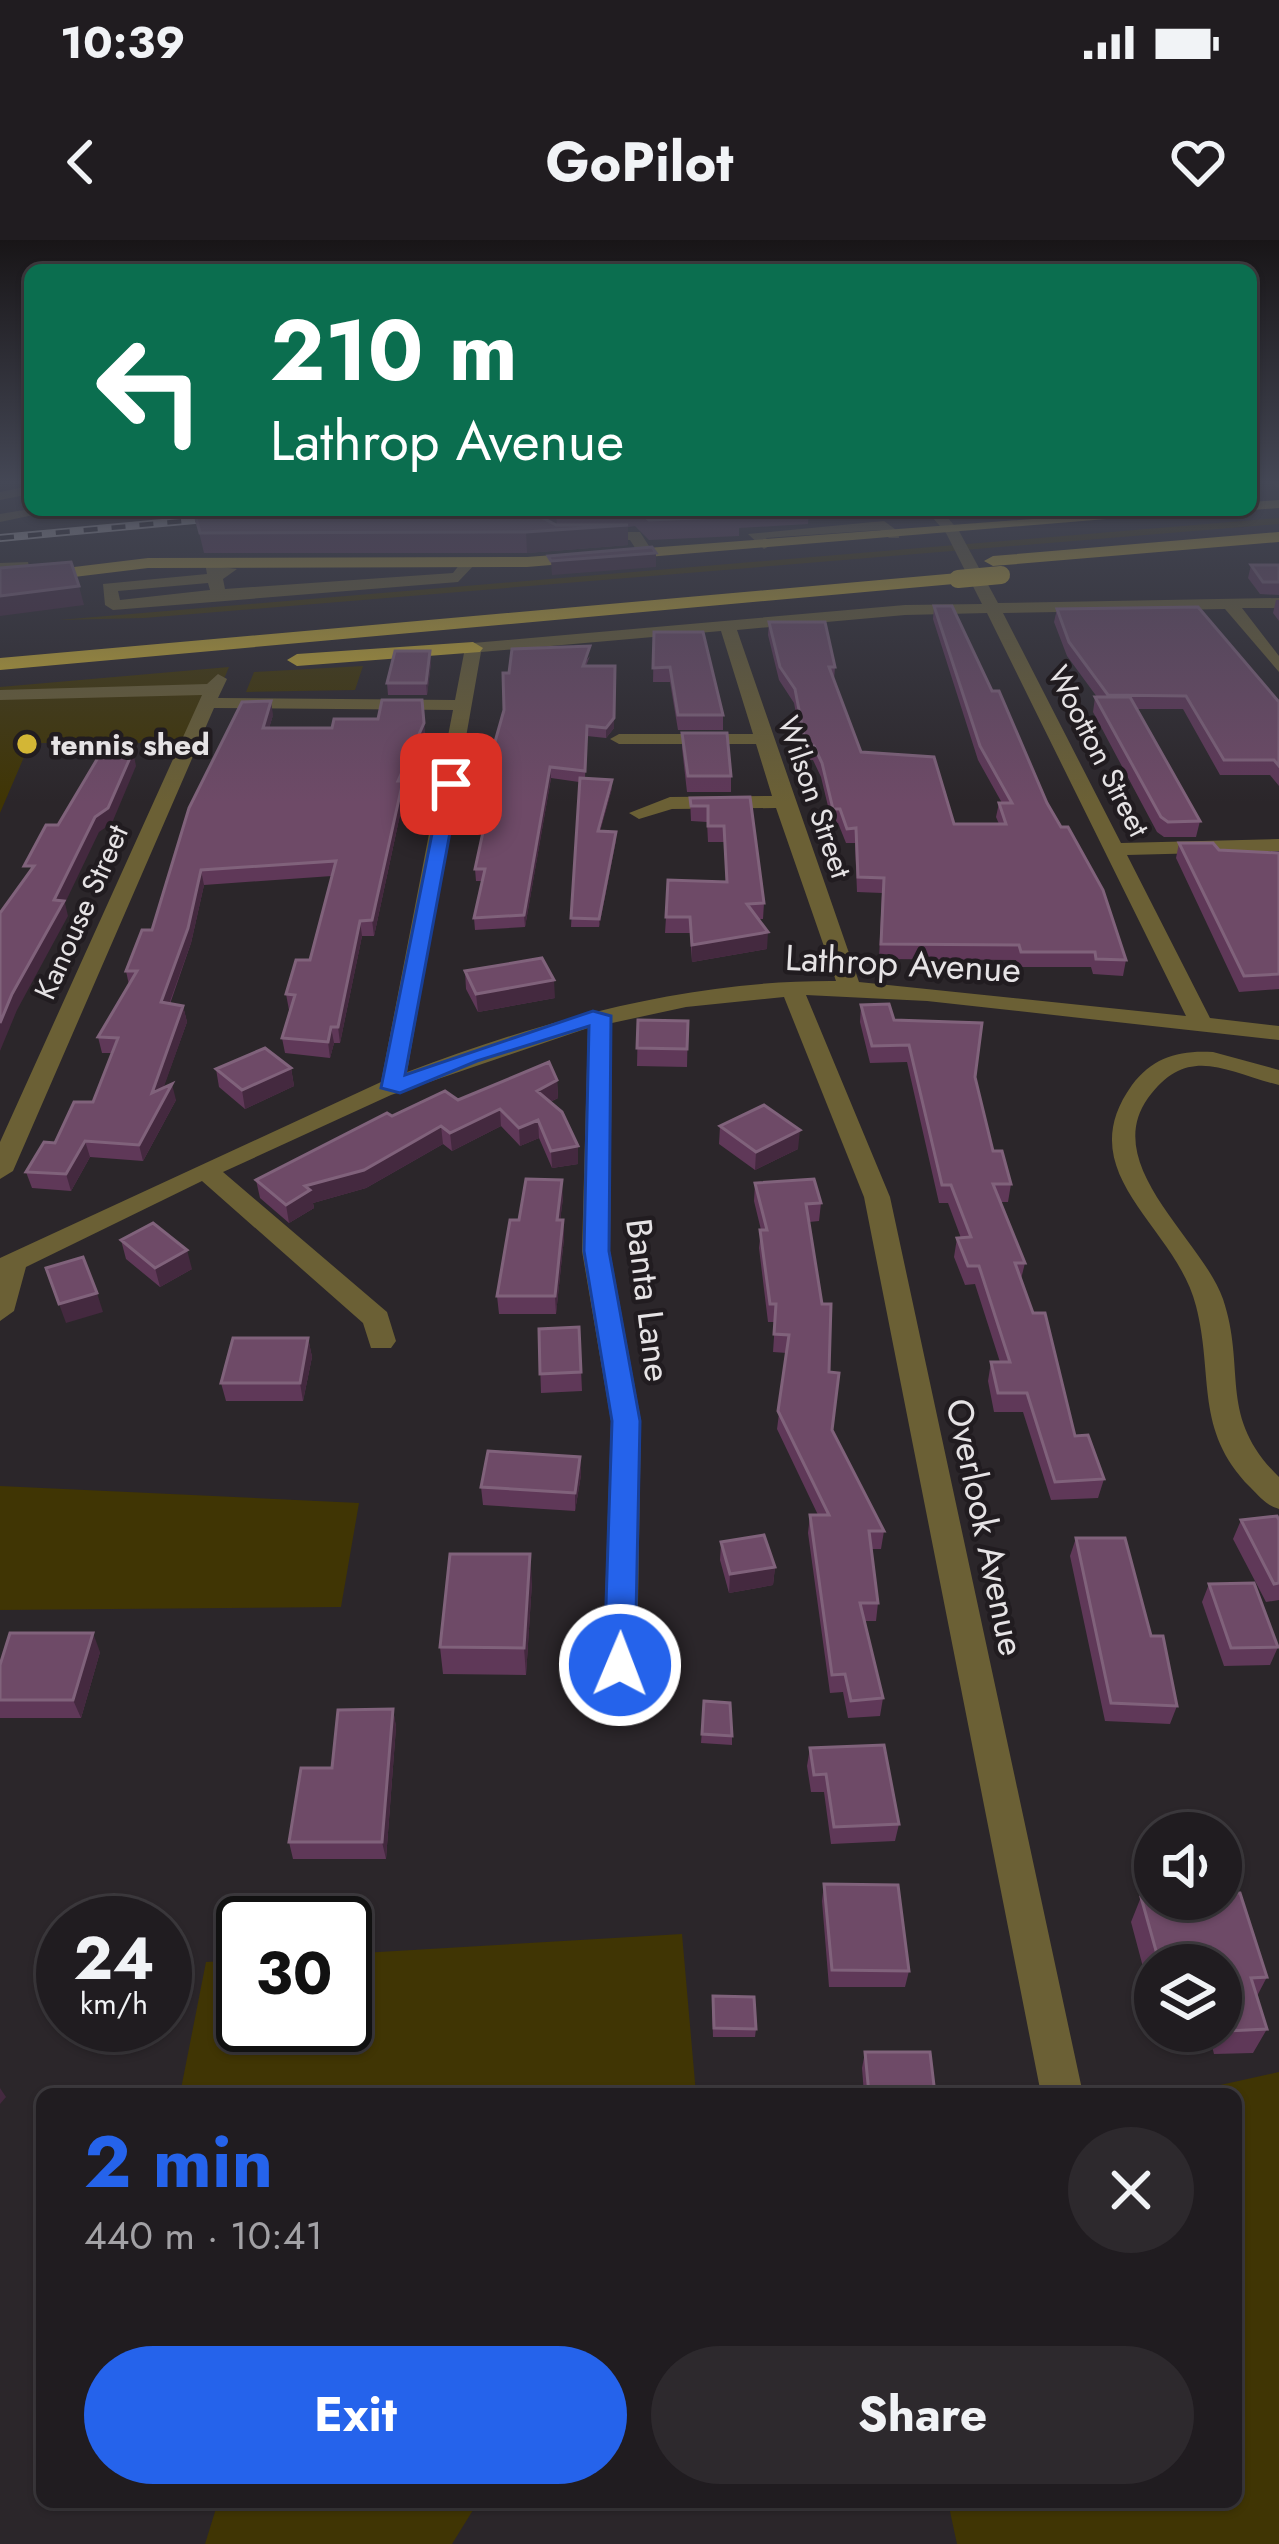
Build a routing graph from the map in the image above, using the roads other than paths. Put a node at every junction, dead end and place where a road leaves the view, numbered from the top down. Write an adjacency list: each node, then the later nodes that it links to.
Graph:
1 (110, 588): 2 (street)
2 (178, 588)
3 (759, 588): 10 (highway)
4 (793, 588): 12 (highway)
5 (982, 588): 8 (street, Wootton Street)
6 (1279, 603): 7 (street)
7 (1230, 604): 8 (street); 13 (street)
8 (992, 607): 9 (street); 23 (street, Wootton Street)
9 (727, 624): 11 (street); 19 (street, Wilson Street)
10 (0, 648)
11 (473, 648): 14 (highway); 17 (street)
12 (0, 664)
13 (1279, 667)
14 (0, 674)
15 (213, 691): 16 (street); 17 (street); 32 (street, Kanouse Street)
16 (0, 695)
17 (465, 705): 31 (street)
18 (619, 739): 19 (street)
19 (763, 739): 20 (street, Wilson Street)
20 (783, 802): 21 (street); 24 (street, Wilson Street)
21 (639, 813)
22 (1279, 845): 23 (street)
23 (1114, 848): 27 (street, Wootton Street)
24 (850, 988): 25 (street, Lathrop Avenue); 27 (street, Lathrop Avenue)
25 (792, 989): 26 (street, Lathrop Avenue); 39 (street, Overlook Avenue)
26 (600, 1016): 31 (street, Lathrop Avenue); 38 (street, Banta Lane)
27 (1198, 1024): 28 (street, Lathrop Avenue); 29 (street, Wootton Street)
28 (1279, 1034)
29 (1201, 1055): 30 (street); 37 (street)
30 (1279, 1078)
31 (392, 1088): 33 (street, Lathrop Avenue)
32 (0, 1171)
33 (207, 1172): 34 (street, Lathrop Avenue); 36 (street)
34 (7, 1266): 35 (street)
35 (0, 1311)
36 (381, 1341)
37 (1279, 1497)
38 (620, 1665)
39 (1061, 2088)

